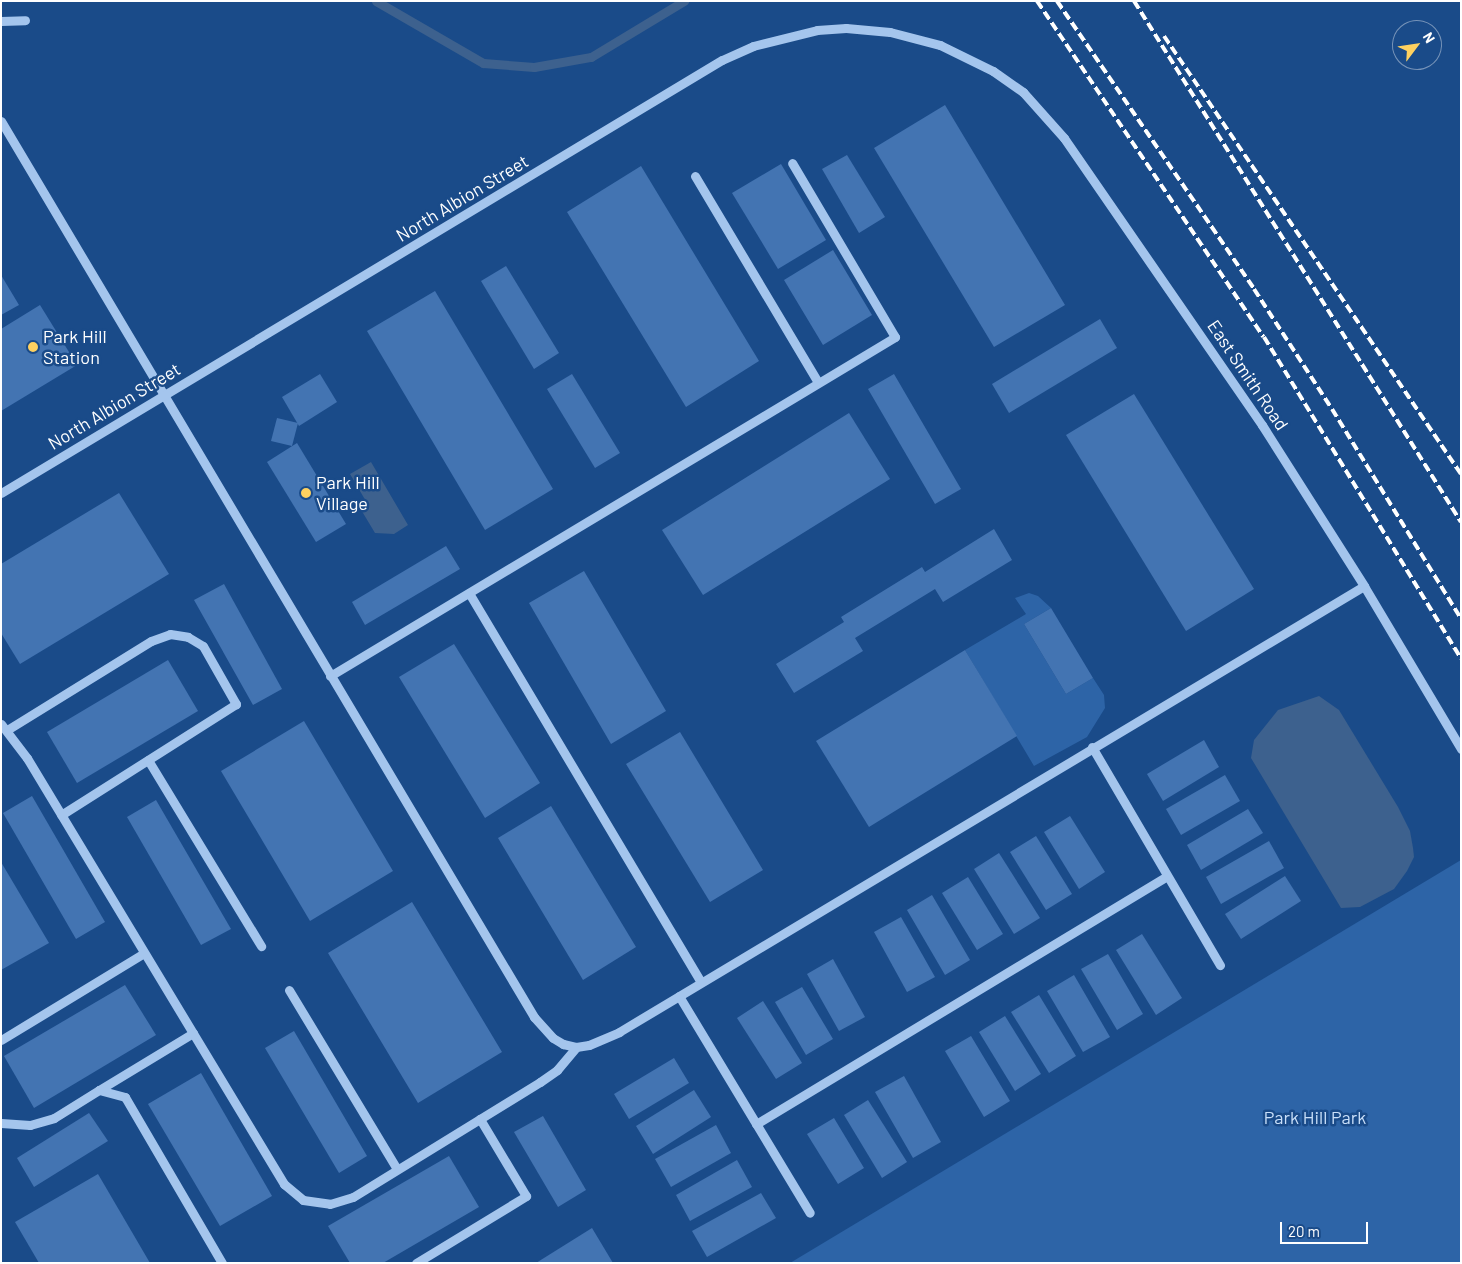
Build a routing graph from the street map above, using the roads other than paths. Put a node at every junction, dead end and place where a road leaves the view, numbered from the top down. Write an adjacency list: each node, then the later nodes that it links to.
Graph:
1 (25, 20): 2 (street)
2 (1, 21)
3 (965, 56): 8 (street, North Albion Street); 10 (street, East Smith Road)
4 (1, 121): 8 (street)
5 (792, 163): 7 (street)
6 (695, 176): 7 (street)
7 (818, 382): 11 (street)
8 (162, 394): 9 (street, North Albion Street); 12 (street)
9 (1, 493)
10 (1364, 586): 14 (street); 15 (street, East Smith Road)
11 (469, 593): 12 (street); 22 (street)
12 (330, 676): 27 (street)
13 (4, 727): 16 (street); 17 (street)
14 (1092, 747): 18 (street); 22 (street)
15 (1461, 749)
16 (148, 760): 17 (street); 19 (street)
17 (62, 815): 20 (street)
18 (1167, 876): 21 (street); 31 (street)
19 (261, 946)
20 (144, 953): 25 (street); 26 (street)
21 (1220, 965)
22 (702, 982): 24 (street)
23 (289, 990): 32 (street)
24 (679, 996): 27 (street); 31 (street)
25 (192, 1033): 28 (street); 32 (street)
26 (1, 1040)
27 (576, 1047): 29 (street)
28 (99, 1090): 30 (street); 34 (street)
29 (480, 1119): 32 (street); 35 (street)
30 (1, 1123)
31 (756, 1124): 33 (street)
32 (398, 1169)
33 (810, 1213)
34 (222, 1263)
35 (416, 1263)

